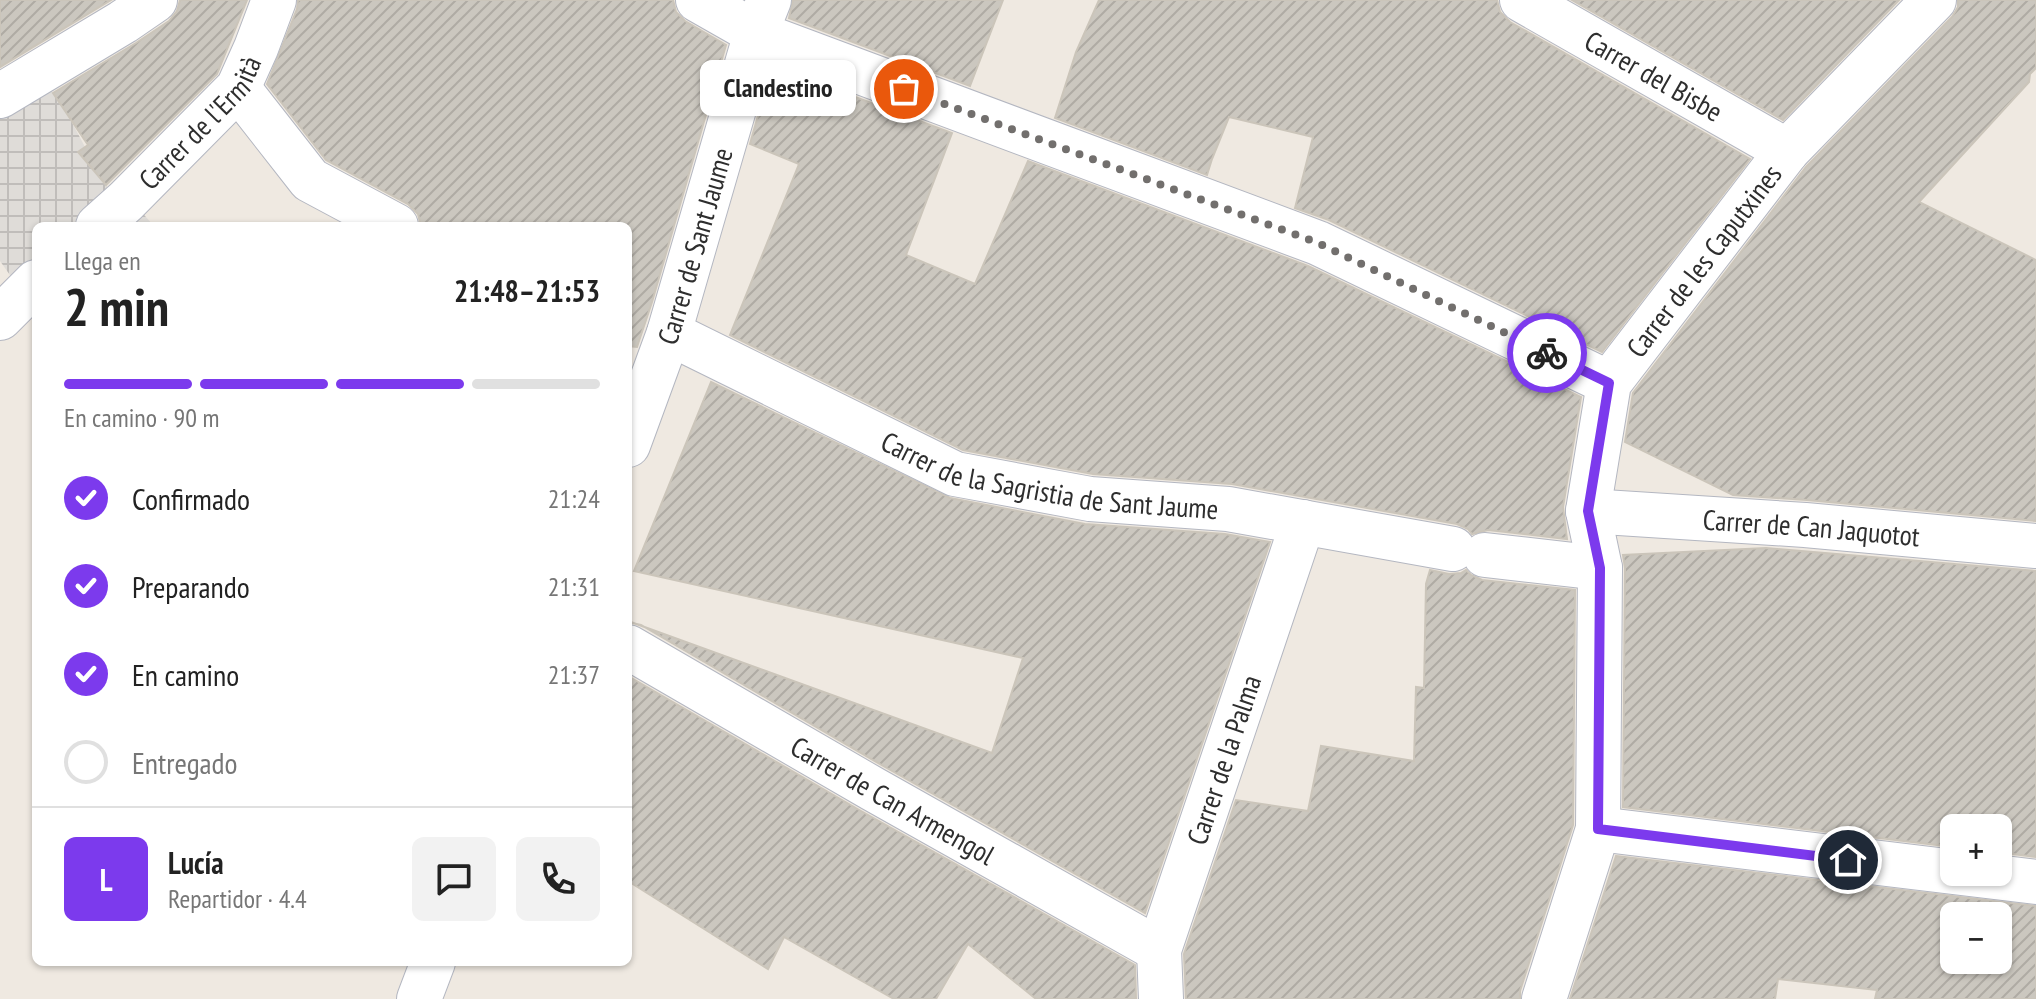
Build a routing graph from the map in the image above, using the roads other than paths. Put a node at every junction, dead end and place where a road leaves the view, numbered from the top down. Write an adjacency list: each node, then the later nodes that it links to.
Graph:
1 (155, 0): 8 (street)
2 (274, 0): 7 (street, Carrer de l'Ermità)
3 (698, 0): 6 (street)
4 (1522, 0): 9 (street, Carrer del Bisbe)
5 (1934, 0): 9 (street, Carrer de les Caputxines)
6 (762, 17): 14 (street, Carrer de Sant Jaume); 15 (street)
7 (238, 88): 10 (street, Carrer de l'Ermità); 11 (street)
8 (0, 96)
9 (1787, 151): 15 (street, Carrer de les Caputxines)
10 (102, 222)
11 (389, 222)
12 (32, 286): 13 (street)
13 (0, 318)
14 (651, 350): 16 (street, Carrer de Sant Jaume); 18 (street, Carrer de la Sagristia de Sant Jaume)
15 (1609, 383): 17 (street, Carrer de les Caputxines)
16 (632, 428)
17 (1588, 511): 19 (street, Carrer de Can Jaquotot); 20 (street, Carrer de les Caputxines)
18 (1303, 522): 20 (street, Carrer de la Sagristia de Sant Jaume); 24 (street, Carrer de la Palma)
19 (2036, 546)
20 (1600, 568): 22 (street, Carrer de les Caputxines)
21 (632, 649): 24 (street, Carrer de Can Armengol)
22 (1598, 829): 23 (street); 28 (street, Carrer de les Caputxines)
23 (2036, 882)
24 (1159, 950): 27 (street, Carrer de la Palma)
25 (431, 966): 26 (street)
26 (419, 999)
27 (1161, 999)
28 (1544, 999)

